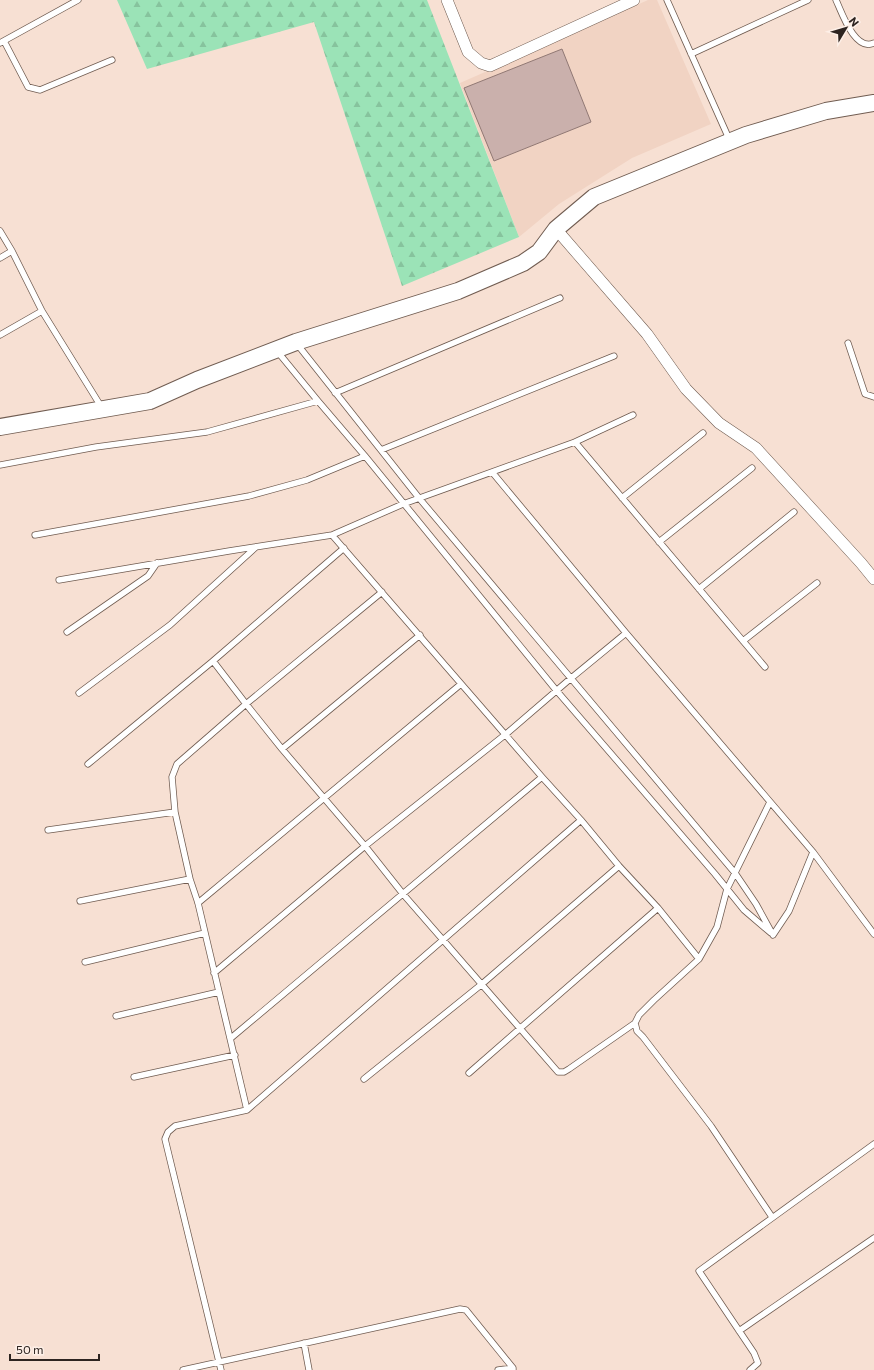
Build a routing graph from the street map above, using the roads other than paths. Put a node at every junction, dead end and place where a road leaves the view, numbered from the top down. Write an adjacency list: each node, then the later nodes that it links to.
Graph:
1 (78, 0): 7 (lane)
2 (447, 0): 3 (street)
3 (634, 0)
4 (668, 0): 9 (lane)
5 (808, 0): 9 (lane)
6 (836, 0): 8 (lane)
7 (2, 42): 10 (lane)
8 (874, 43)
9 (691, 54): 12 (lane)
10 (112, 60)
11 (874, 103): 12 (street)
12 (730, 141): 13 (street)
13 (556, 229): 20 (street); 47 (street)
14 (0, 231): 15 (lane)
15 (12, 251): 16 (lane); 18 (lane)
16 (0, 258)
17 (560, 298): 24 (lane)
18 (42, 311): 19 (lane); 27 (lane)
19 (0, 335)
20 (296, 342): 22 (street); 24 (lane)
21 (848, 343): 25 (lane)
22 (276, 350): 26 (lane); 27 (street)
23 (614, 356): 32 (lane)
24 (335, 393): 32 (lane)
25 (874, 397)
26 (318, 401): 33 (lane); 34 (lane)
27 (102, 409): 29 (street)
28 (633, 415): 31 (lane)
29 (0, 427)
30 (703, 433): 38 (lane)
31 (575, 442): 36 (lane); 38 (lane)
32 (381, 450): 37 (lane)
33 (365, 456): 39 (lane); 41 (lane)
34 (0, 465)
35 (752, 468): 43 (lane)
36 (492, 472): 37 (lane); 53 (lane)
37 (419, 498): 39 (lane); 58 (lane)
38 (622, 498): 43 (lane)
39 (403, 504): 42 (lane); 60 (lane)
40 (794, 512): 50 (lane)
41 (36, 535)
42 (332, 535): 44 (lane); 45 (lane)
43 (659, 542): 50 (lane)
44 (256, 547): 46 (lane); 61 (lane)
45 (344, 548): 51 (lane); 56 (lane)
46 (157, 563): 48 (lane); 52 (lane)
47 (874, 579)
48 (59, 580)
49 (817, 582): 55 (lane)
50 (699, 589): 55 (lane)
51 (382, 592): 54 (lane); 62 (lane)
52 (67, 632)
53 (626, 634): 58 (lane); 68 (lane)
54 (420, 635): 59 (lane); 64 (lane)
55 (743, 641): 57 (lane)
56 (213, 661): 62 (lane); 65 (lane)
57 (765, 667)
58 (570, 679): 60 (lane); 75 (lane)
59 (460, 684): 63 (lane); 67 (lane)
60 (556, 690): 63 (lane); 77 (lane)
61 (79, 693)
62 (246, 704): 64 (lane); 69 (lane)
63 (506, 734): 66 (lane); 72 (lane)
64 (282, 749): 67 (lane)
65 (88, 764)
66 (542, 777): 70 (lane); 78 (lane)
67 (324, 799): 72 (lane); 80 (lane)
68 (770, 802): 73 (lane); 75 (lane)
69 (175, 812): 71 (lane); 76 (lane)
70 (581, 820): 74 (lane); 85 (lane)
71 (48, 830)
72 (365, 846): 78 (lane); 88 (lane)
73 (814, 852): 83 (lane); 84 (lane)
74 (619, 866): 81 (lane); 89 (lane)
75 (735, 873): 77 (lane); 84 (lane)
76 (190, 879): 79 (lane); 80 (lane)
77 (727, 889): 84 (lane); 86 (lane)
78 (403, 894): 85 (lane); 94 (lane)
79 (80, 901)
80 (198, 903): 82 (lane)
81 (658, 908): 86 (lane); 93 (lane)
82 (205, 933): 87 (lane); 88 (lane)
83 (874, 934)
84 (773, 935)
85 (443, 939): 89 (lane); 99 (lane)
86 (699, 959): 92 (lane)
87 (85, 962)
88 (214, 973): 90 (lane)
89 (482, 984): 93 (lane); 98 (lane)
90 (219, 992): 91 (lane); 94 (lane)
91 (116, 1016)
92 (635, 1023): 93 (lane); 101 (lane)
93 (520, 1029): 96 (lane)
94 (230, 1038): 95 (lane)
95 (235, 1055): 97 (lane); 99 (lane)
96 (469, 1074)
97 (134, 1078)
98 (364, 1079)
99 (247, 1110): 105 (lane)
100 (874, 1144): 101 (lane)
101 (772, 1217): 103 (lane)
102 (874, 1238): 103 (lane)
103 (739, 1331): 111 (lane)
104 (304, 1343): 105 (lane); 106 (lane); 109 (lane)
105 (219, 1362): 107 (lane); 108 (lane)
106 (513, 1369): 110 (lane)
107 (183, 1370)
108 (221, 1370)
109 (309, 1370)
110 (498, 1370)
111 (750, 1370)

